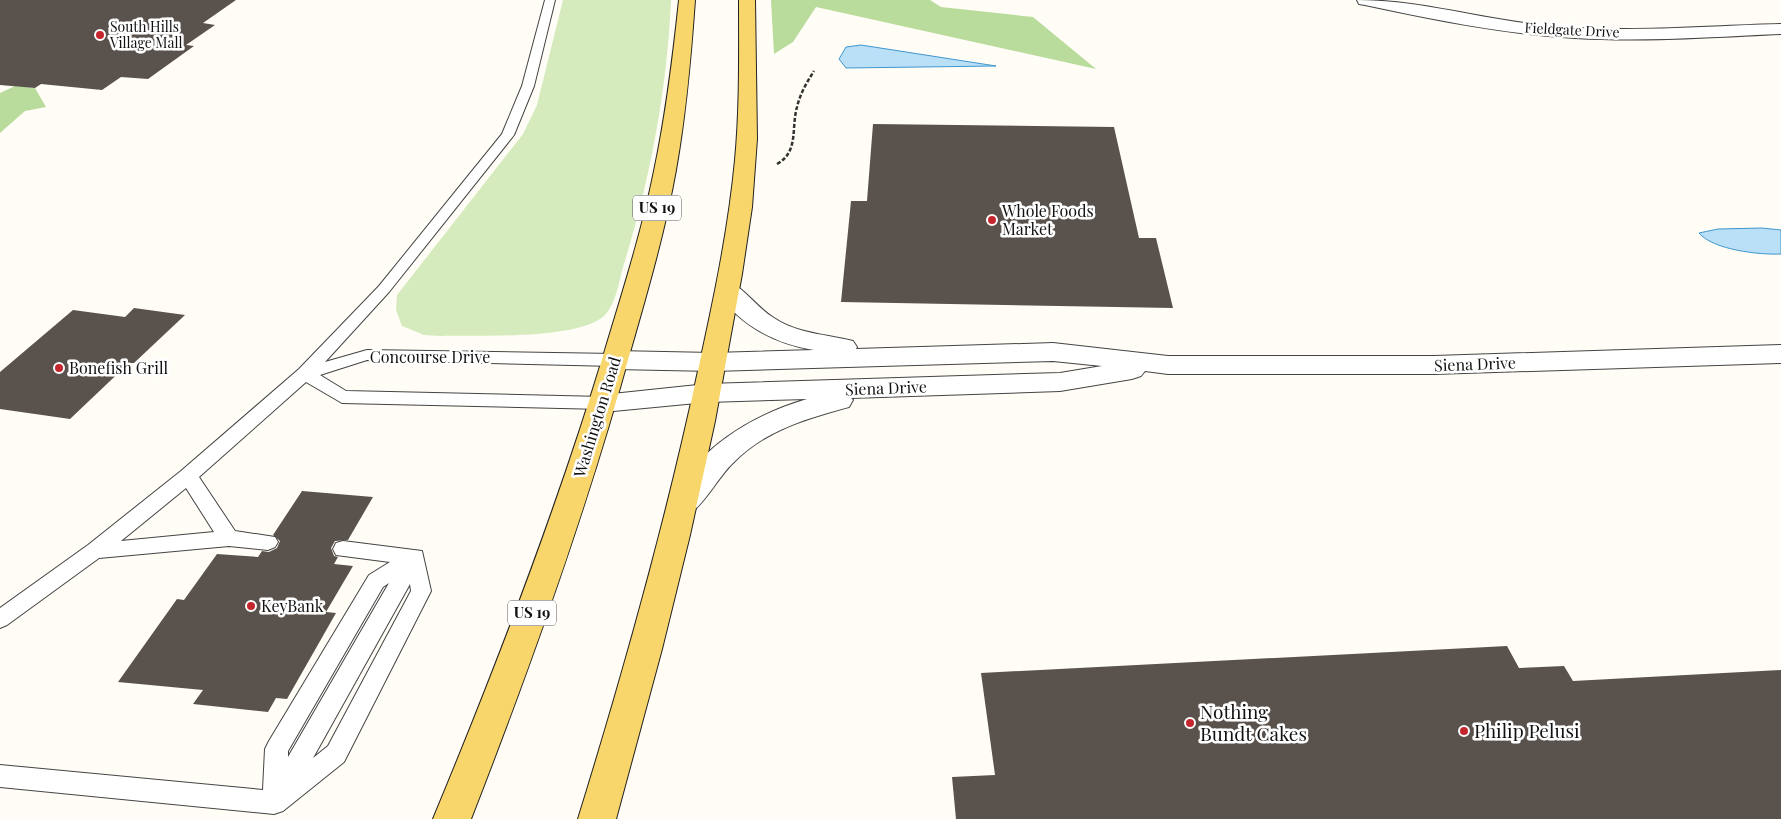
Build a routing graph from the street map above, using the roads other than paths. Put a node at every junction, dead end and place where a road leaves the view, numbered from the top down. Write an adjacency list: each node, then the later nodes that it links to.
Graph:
1 (550, 0): 12 (lane)
2 (687, 0): 9 (main road, Washington Road / US 19)
3 (747, 0): 6 (main road)
4 (1365, 0): 5 (street, Fieldgate Drive)
5 (1781, 29)
6 (728, 290): 8 (street); 10 (main road)
7 (1781, 354): 11 (street, Siena Drive)
8 (909, 356): 10 (street, Siena Drive); 11 (street, Siena Drive)
9 (615, 360): 10 (street, Concourse Drive); 12 (lane, Concourse Drive); 15 (main road, Washington Road / US 19)
10 (713, 362): 14 (main road)
11 (1168, 365): 13 (street, Siena Drive)
12 (305, 373): 15 (lane); 16 (lane)
13 (893, 387): 14 (street, Siena Drive); 17 (street)
14 (707, 394): 15 (street, Siena Drive); 17 (main road)
15 (603, 403): 26 (main road, Washington Road / US 19)
16 (188, 476): 18 (lane); 21 (lane)
17 (683, 503): 27 (main road)
18 (229, 538): 19 (lane); 21 (lane)
19 (268, 542)
20 (343, 549): 22 (lane)
21 (95, 551): 23 (lane)
22 (416, 556): 25 (lane); 25 (lane)
23 (0, 619)
24 (0, 776): 25 (lane)
25 (274, 803)
26 (452, 819)
27 (597, 819)

